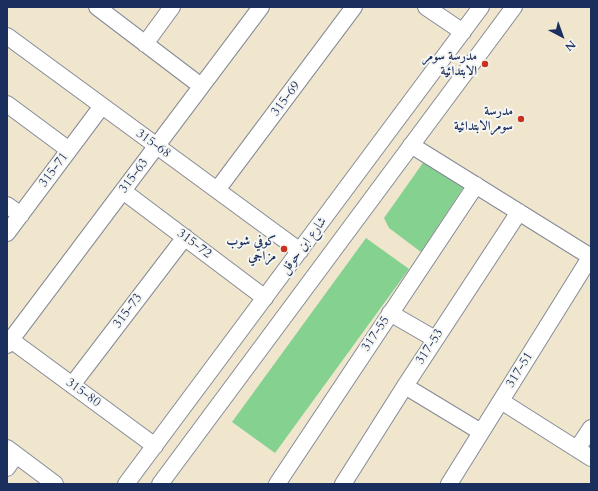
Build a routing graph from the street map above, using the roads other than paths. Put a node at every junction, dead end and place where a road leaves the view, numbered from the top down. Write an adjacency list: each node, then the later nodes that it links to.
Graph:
1 (97, 7): 10 (street)
2 (172, 7): 10 (street)
3 (261, 7): 11 (street, 315-63)
4 (354, 7): 18 (street, 315-69)
5 (426, 7): 8 (street)
6 (481, 7): 8 (street, شارع ابن حوقل)
7 (514, 7): 14 (street, شارع ابن حوقل)
8 (463, 32): 20 (street, شارع ابن حوقل)
9 (7, 36): 13 (street, 315-68)
10 (145, 44): 11 (street)
11 (201, 86): 15 (street, 315-63)
12 (7, 104): 16 (street)
13 (102, 106): 15 (street, 315-68); 16 (street, 315-71)
14 (411, 145): 17 (street); 22 (street, شارع ابن حوقل)
15 (157, 146): 18 (street, 315-68); 19 (street, 315-63)
16 (69, 150): 24 (street, 315-71)
17 (476, 185): 23 (street); 30 (street, 317-55)
18 (217, 190): 27 (street, 315-68)
19 (123, 191): 26 (street, 315-72); 32 (street, 315-63)
20 (342, 195): 22 (street); 27 (street, شارع ابن حوقل)
21 (7, 205): 24 (street)
22 (363, 210): 45 (street, شارع ابن حوقل)
23 (518, 212): 28 (street); 31 (street, 317-53)
24 (21, 215): 25 (street, 315-71)
25 (7, 233)
26 (185, 237): 29 (street, 315-72); 33 (street, 315-73)
27 (300, 251): 29 (street, شارع ابن حوقل)
28 (591, 256): 35 (street, 317-51)
29 (265, 298): 38 (street, شارع ابن حوقل)
30 (390, 313): 31 (street); 46 (street, 317-55)
31 (435, 339): 34 (street, 317-53)
32 (9, 343): 33 (street, 315-80)
33 (72, 385): 38 (street, 315-80)
34 (405, 386): 37 (street); 47 (street, 317-53)
35 (501, 401): 37 (street, 317-51); 39 (street)
36 (591, 428): 39 (street)
37 (481, 432): 42 (street, 317-51)
38 (155, 446): 44 (street, شارع ابن حوقل)
39 (577, 449): 41 (street)
40 (10, 457): 43 (street)
41 (591, 458)
42 (456, 482)
43 (55, 484)
44 (126, 484)
45 (160, 484)
46 (277, 484)
47 (343, 484)

